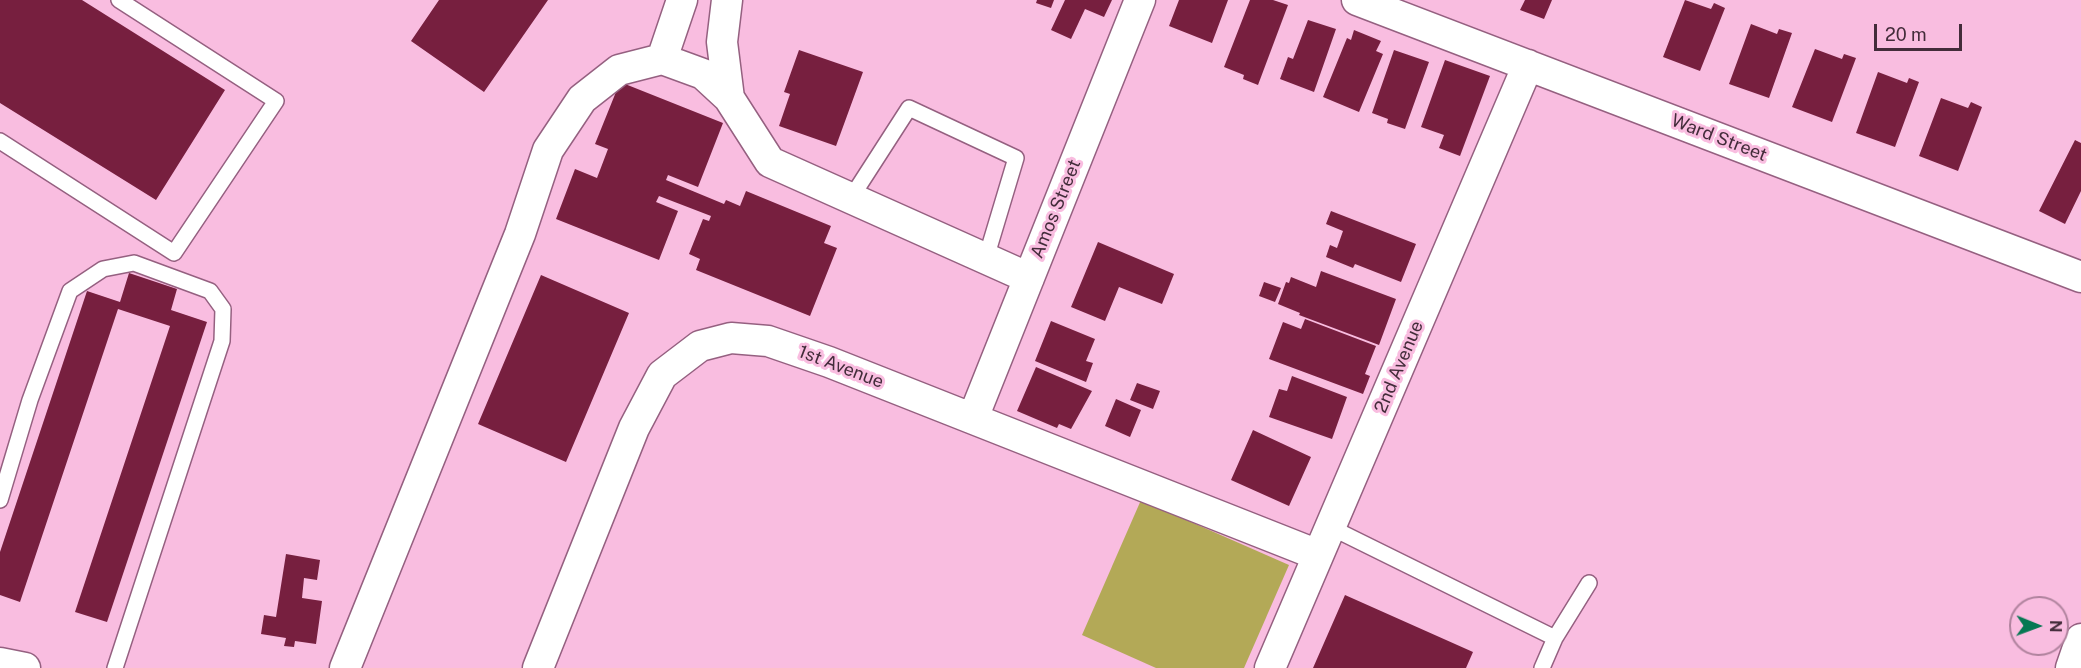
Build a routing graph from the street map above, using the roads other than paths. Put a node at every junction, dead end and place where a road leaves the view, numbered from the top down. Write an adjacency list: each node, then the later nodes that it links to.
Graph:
1 (119, 0): 9 (lane)
2 (682, 0): 6 (street)
3 (727, 0): 8 (street)
4 (1140, 0): 13 (street, Amos Street)
5 (1357, 0): 7 (street, Ward Street)
6 (662, 59): 8 (street); 24 (street)
7 (1528, 65): 12 (street, Ward Street); 16 (street, 2nd Avenue)
8 (729, 98): 10 (street)
9 (0, 141)
10 (851, 198): 11 (street); 11 (lane)
11 (986, 258): 13 (street)
12 (2081, 277)
13 (1029, 278): 14 (street, Amos Street)
14 (973, 418): 17 (street, 1st Avenue); 25 (street, 1st Avenue)
15 (0, 500): 23 (lane)
16 (1330, 527): 17 (street, 2nd Avenue); 19 (lane)
17 (1318, 555): 26 (street, 2nd Avenue)
18 (1589, 583): 19 (lane)
19 (1556, 638): 27 (lane)
20 (2081, 639): 28 (street)
21 (0, 663): 22 (street)
22 (25, 668)
23 (115, 668)
24 (345, 668)
25 (538, 668)
26 (1270, 668)
27 (1542, 668)
28 (2071, 668)

